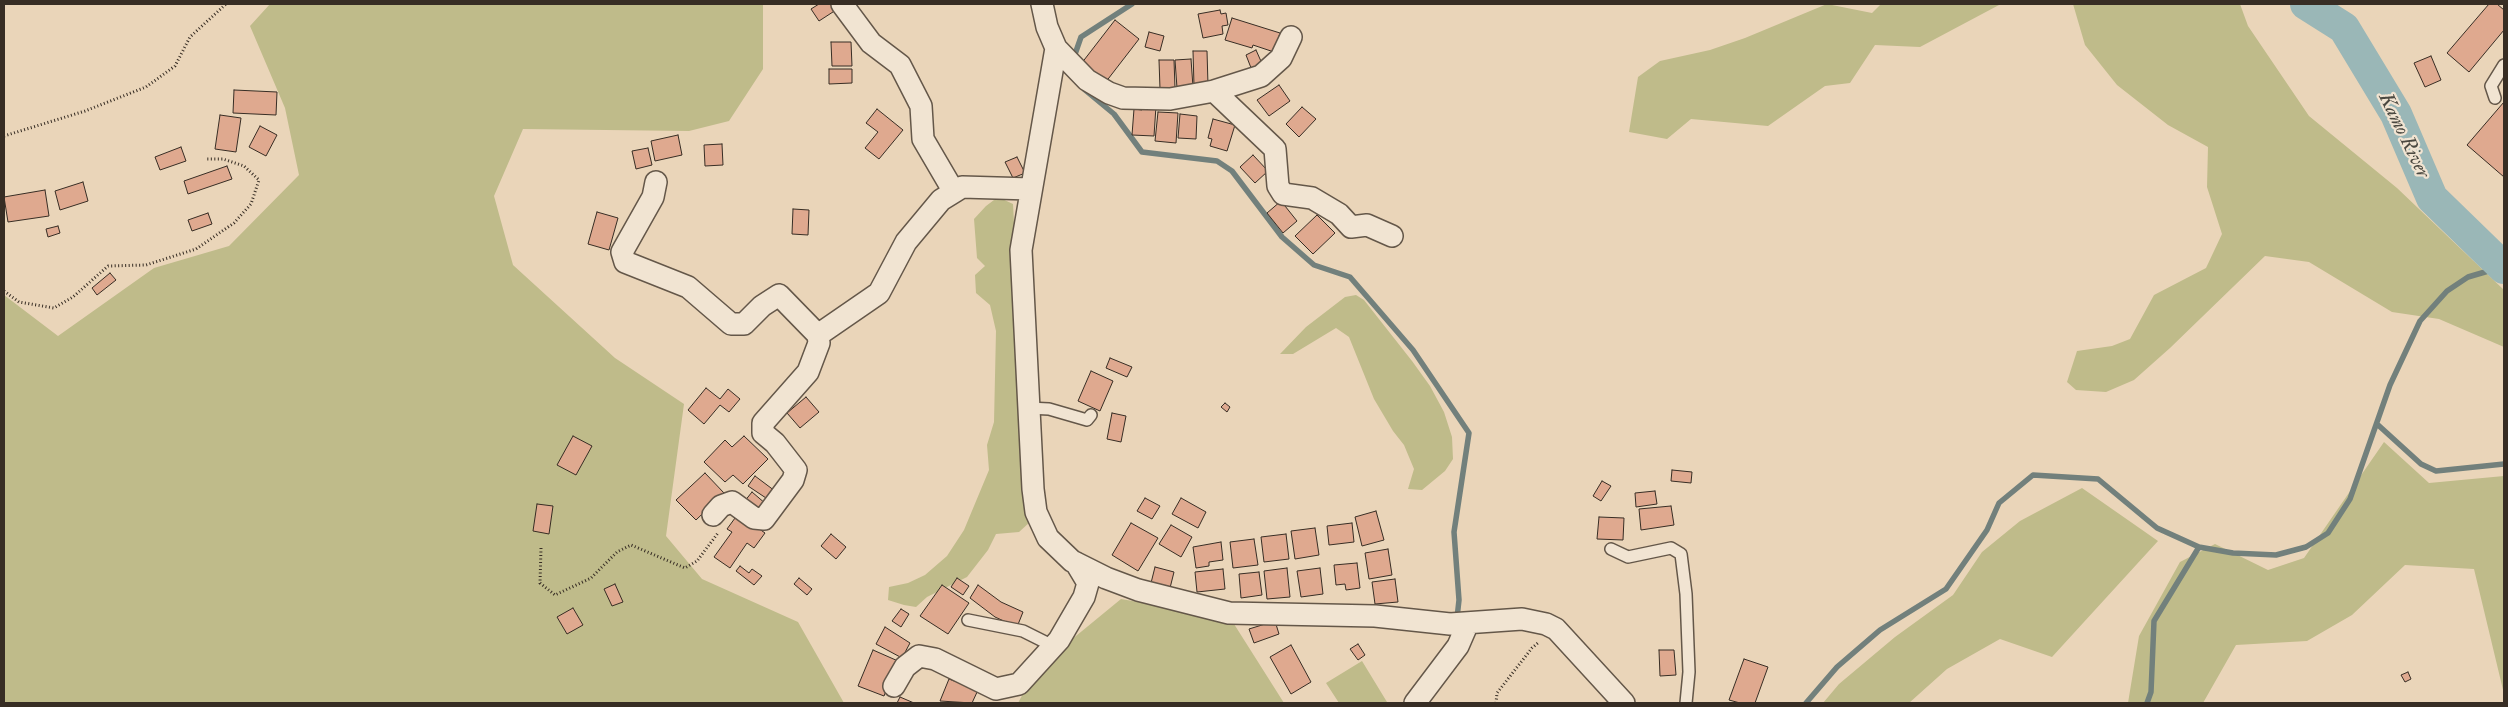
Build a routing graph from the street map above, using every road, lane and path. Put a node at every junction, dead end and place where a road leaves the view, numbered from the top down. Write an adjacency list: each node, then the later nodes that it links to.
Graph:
1 (226, 4): 9 (path)
2 (842, 4): 13 (street)
3 (1042, 4): 5 (street)
4 (1291, 37): 7 (street)
5 (1056, 48): 7 (street); 12 (street)
6 (2504, 65): 8 (lane)
7 (1214, 91): 14 (street)
8 (2495, 98)
9 (4, 136)
10 (205, 159): 15 (path)
11 (656, 182): 16 (street)
12 (1031, 189): 13 (street); 17 (street)
13 (954, 192): 16 (street)
14 (1392, 236)
15 (4, 291)
16 (818, 335): 19 (street)
17 (1028, 408): 18 (lane); 22 (street)
18 (1091, 415)
19 (717, 523): 20 (path)
20 (541, 548)
21 (1610, 549): 31 (lane)
22 (1076, 563): 24 (street); 26 (street)
23 (968, 620): 26 (lane)
24 (1460, 623): 25 (street); 28 (street)
25 (1556, 629): 29 (path); 30 (street)
26 (1054, 646): 27 (street)
27 (894, 686)
28 (1415, 703)
29 (1496, 703)
30 (1624, 703)
31 (1686, 703)

